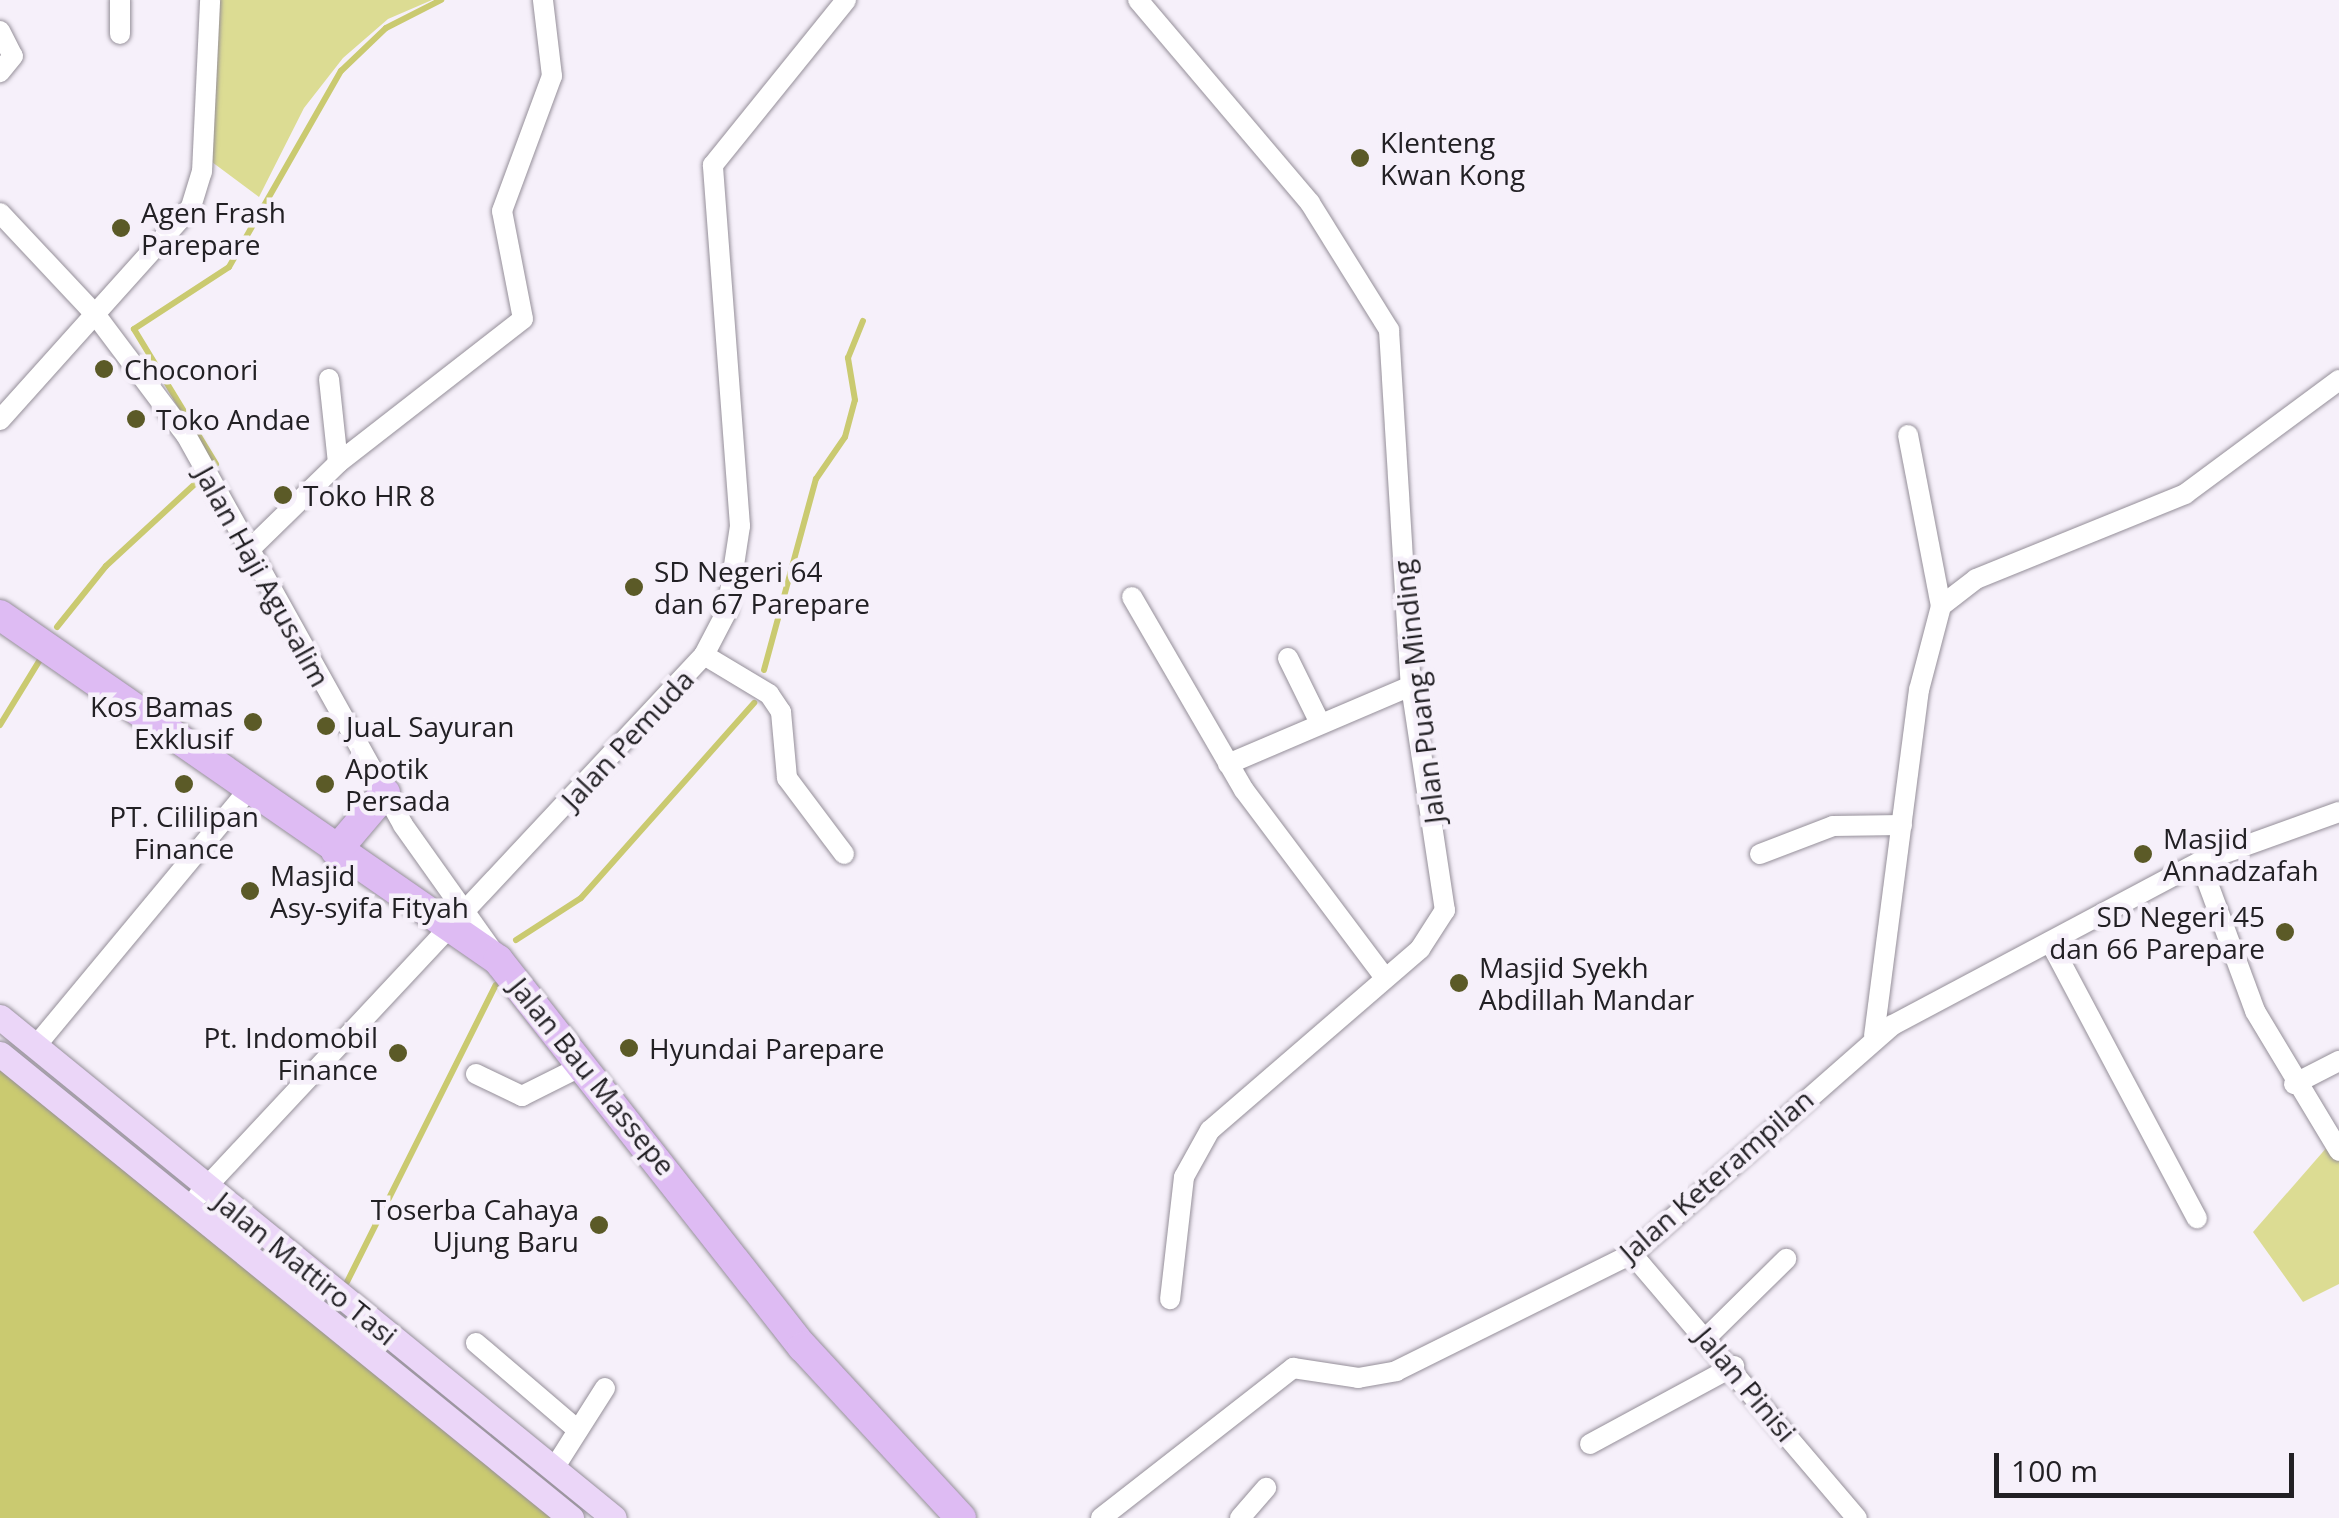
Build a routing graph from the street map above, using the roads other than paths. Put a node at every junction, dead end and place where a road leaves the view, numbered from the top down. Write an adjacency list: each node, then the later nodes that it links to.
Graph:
1 (120, 0): 7 (street)
2 (210, 0): 10 (street)
3 (543, 0): 15 (street)
4 (846, 0): 20 (street, Jalan Pemuda)
5 (1138, 0): 22 (street, Jalan Puang Minding)
6 (0, 31): 8 (street)
7 (120, 34)
8 (0, 72)
9 (0, 213): 10 (street, Jalan Haji Agusalim)
10 (95, 314): 13 (street); 16 (street, Jalan Haji Agusalim)
11 (329, 379): 15 (street)
12 (2339, 380): 18 (street)
13 (0, 420)
14 (1908, 436): 18 (street)
15 (338, 463): 16 (street)
16 (251, 548): 26 (street, Jalan Haji Agusalim)
17 (1132, 598): 24 (street)
18 (1942, 606): 28 (street)
19 (0, 615): 25 (highway, Jalan Bau Massepe)
20 (704, 654): 30 (street); 33 (street, Jalan Pemuda)
21 (1288, 658): 23 (street)
22 (1411, 686): 23 (street); 37 (street, Jalan Puang Minding)
23 (1318, 719): 24 (street)
24 (1228, 764): 37 (street)
25 (248, 789): 29 (highway, Jalan Bau Massepe); 40 (street)
26 (385, 794): 29 (highway); 33 (street, Jalan Haji Agusalim)
27 (2339, 812): 32 (street, Jalan Keterampilan)
28 (1902, 825): 31 (street); 39 (street)
29 (336, 851): 34 (highway, Jalan Bau Massepe)
30 (844, 854)
31 (1760, 854)
32 (2200, 862): 35 (street, Jalan Keterampilan); 45 (street)
33 (469, 907): 34 (street, Jalan Pemuda); 36 (street, Jalan Haji Agusalim)
34 (447, 930): 36 (highway, Jalan Bau Massepe); 47 (street, Jalan Pemuda)
35 (2050, 942): 39 (street, Jalan Keterampilan); 49 (street)
36 (498, 960): 43 (highway, Jalan Bau Massepe)
37 (1385, 978): 52 (street, Jalan Puang Minding)
38 (0, 1016): 40 (main road, Jalan Mattiro Tasi)
39 (1874, 1036): 50 (street, Jalan Keterampilan)
40 (35, 1048): 47 (main road, Jalan Mattiro Tasi)
41 (0, 1054): 48 (main road, Jalan Mattiro Tasi)
42 (2339, 1061): 45 (street)
43 (584, 1065): 44 (street); 61 (highway, Jalan Bau Massepe)
44 (476, 1074)
45 (2294, 1084): 46 (street)
46 (2339, 1151)
47 (207, 1188): 48 (street, Jalan Pemuda); 59 (main road, Jalan Mattiro Tasi)
48 (185, 1209): 62 (main road, Jalan Mattiro Tasi)
49 (2197, 1218)
50 (1632, 1254): 53 (street, Jalan Pinisi); 64 (street, Jalan Keterampilan)
51 (1786, 1259): 53 (street)
52 (1170, 1299)
53 (1708, 1336): 55 (street, Jalan Pinisi)
54 (476, 1343): 57 (street)
55 (1734, 1366): 58 (street); 66 (street, Jalan Pinisi)
56 (605, 1388): 57 (street)
57 (578, 1430): 59 (street)
58 (1590, 1444)
59 (553, 1470): 63 (main road, Jalan Mattiro Tasi)
60 (1266, 1488): 65 (street)
61 (952, 1515)
62 (572, 1518)
63 (614, 1518)
64 (1101, 1518)
65 (1240, 1518)
66 (1857, 1518)

